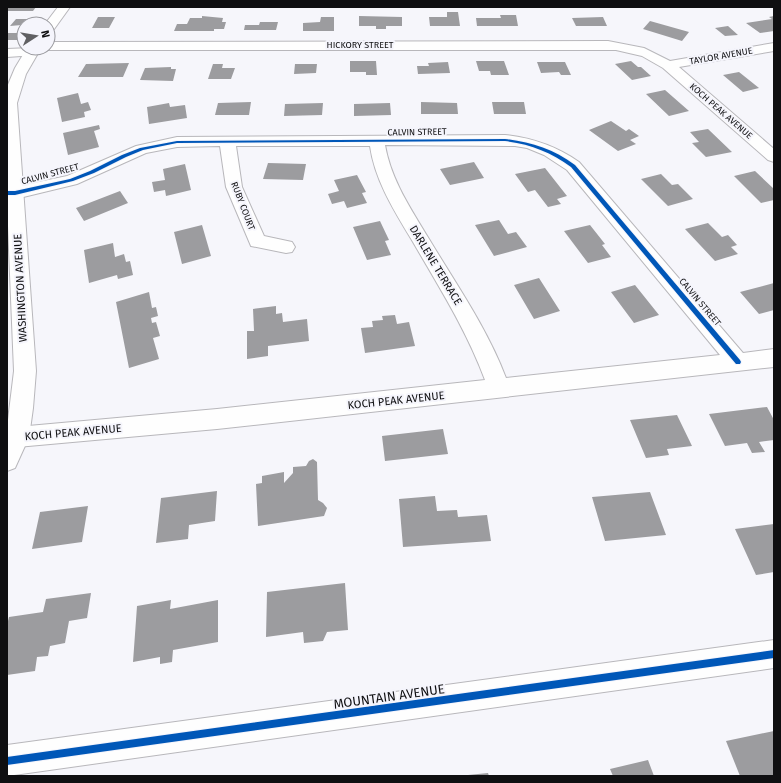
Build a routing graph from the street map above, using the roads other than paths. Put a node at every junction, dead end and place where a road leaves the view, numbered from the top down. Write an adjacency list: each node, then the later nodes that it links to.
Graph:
1 (64, 7): 2 (street)
2 (56, 18)
3 (56, 46): 6 (street, HICKORY STREET)
4 (774, 47): 6 (street, TAYLOR AVENUE)
5 (28, 56): 10 (street, WASHINGTON AVENUE)
6 (668, 65): 9 (street, KOCH PEAK AVENUE)
7 (227, 141): 8 (street, CALVIN STREET); 10 (street, CALVIN STREET); 11 (street, RUBY COURT)
8 (377, 142): 13 (street, CALVIN STREET); 14 (street, DARLENE TERRACE)
9 (774, 157)
10 (11, 193): 15 (street, WASHINGTON AVENUE)
11 (286, 247)
12 (774, 358): 13 (street, KOCH PEAK AVENUE)
13 (738, 362): 14 (street, KOCH PEAK AVENUE)
14 (499, 388): 15 (street, KOCH PEAK AVENUE)
15 (17, 437): 16 (street, WASHINGTON AVENUE)
16 (7, 460)
17 (774, 654): 18 (street, MOUNTAIN AVENUE)
18 (7, 761)

